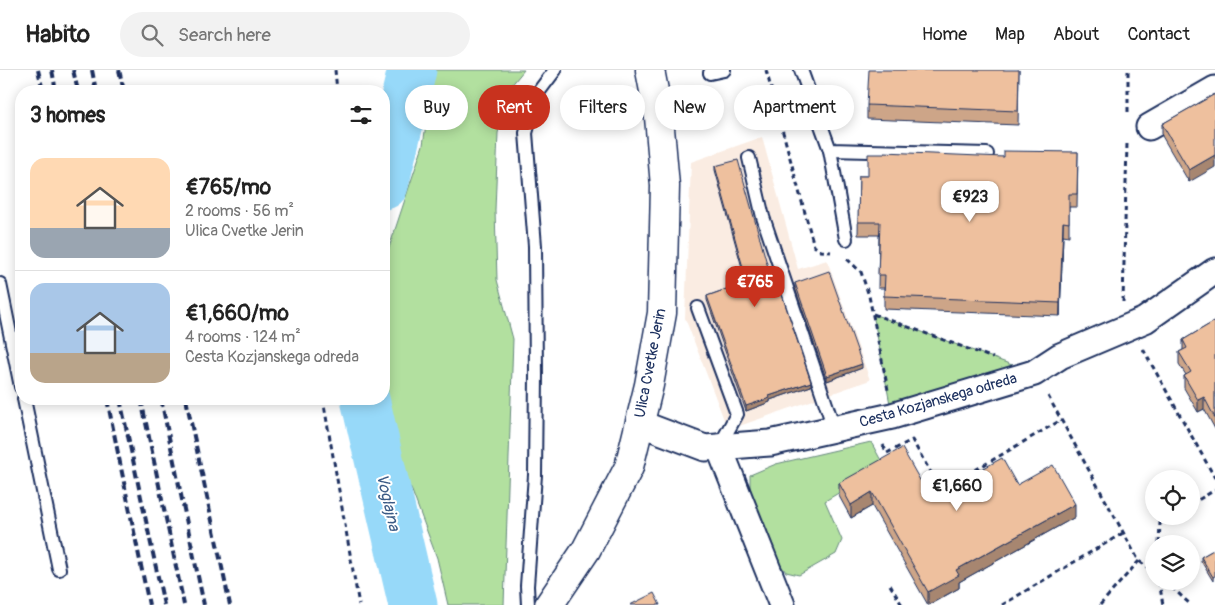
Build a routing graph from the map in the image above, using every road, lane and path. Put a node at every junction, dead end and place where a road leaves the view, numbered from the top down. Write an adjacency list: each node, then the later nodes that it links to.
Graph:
1 (335, 70): 8 (path)
2 (555, 70): 41 (lane)
3 (650, 70): 26 (street, Ulica Cvetke Jerin)
4 (724, 70): 7 (lane)
5 (801, 70): 12 (lane)
6 (1128, 70): 10 (path)
7 (710, 73)
8 (336, 85)
9 (1215, 89): 10 (street)
10 (1138, 123)
11 (1127, 138): 20 (path)
12 (830, 150): 13 (lane); 15 (lane)
13 (986, 154)
14 (749, 158): 27 (lane)
15 (846, 239)
16 (1215, 271): 20 (street, Cesta Kozjanskega odreda)
17 (0, 284): 21 (lane)
18 (698, 308): 29 (lane)
19 (873, 314): 22 (path)
20 (1126, 329): 22 (street, Cesta Kozjanskega odreda); 30 (path)
21 (15, 358)
22 (1034, 373): 25 (path); 27 (street, Cesta Kozjanskega odreda)
23 (25, 405): 36 (lane)
24 (324, 405): 40 (path)
25 (1061, 420): 28 (path); 33 (path)
26 (639, 423): 29 (street, Cesta Kozjanskega odreda); 42 (street, Ulica Cvetke Jerin)
27 (834, 428): 29 (street, Cesta Kozjanskega odreda)
28 (878, 437)
29 (719, 447): 43 (street)
30 (1215, 478)
31 (1215, 490): 32 (path)
32 (1200, 499)
33 (1123, 533): 34 (path); 45 (path)
34 (1139, 561): 35 (path); 46 (path)
35 (1145, 565)
36 (59, 569)
37 (890, 585): 44 (path)
38 (1160, 590): 47 (path)
39 (1175, 590): 48 (path)
40 (359, 605)
41 (528, 605)
42 (549, 605)
43 (782, 605)
44 (902, 605)
45 (1002, 605)
46 (1100, 605)
47 (1163, 605)
48 (1191, 605)

